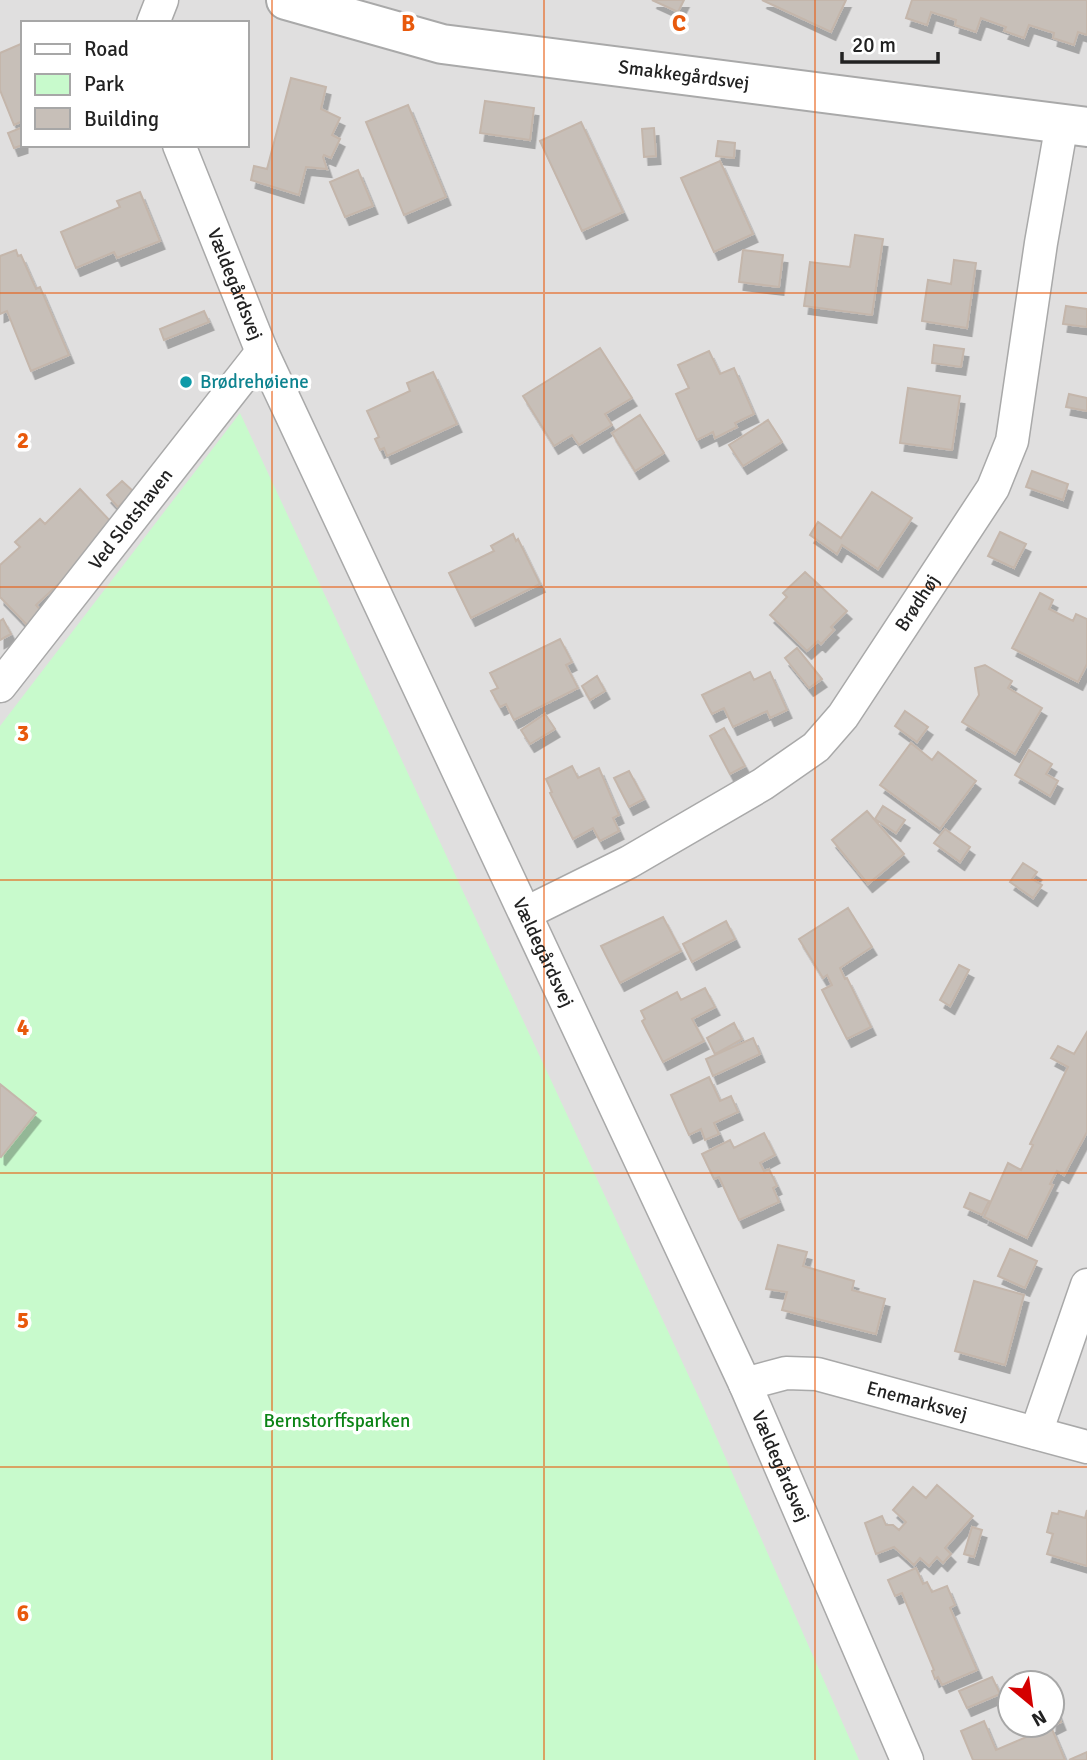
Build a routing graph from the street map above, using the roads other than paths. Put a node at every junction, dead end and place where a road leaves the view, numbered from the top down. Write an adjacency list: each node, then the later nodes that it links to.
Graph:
1 (162, 0): 3 (street)
2 (286, 0): 4 (street, Smakkegårdsvej)
3 (154, 21)
4 (1075, 125): 8 (street, Brødhøj)
5 (181, 147): 6 (street, Vældegårdsvej)
6 (262, 352): 7 (street, Ved Slotshaven); 8 (street, Vældegårdsvej)
7 (0, 686)
8 (526, 913): 10 (street, Vældegårdsvej)
9 (1087, 1285): 11 (street)
10 (745, 1384): 11 (street, Enemarksvej); 13 (street, Vældegårdsvej)
11 (1036, 1433): 12 (street, Enemarksvej)
12 (1087, 1447)
13 (907, 1760)

